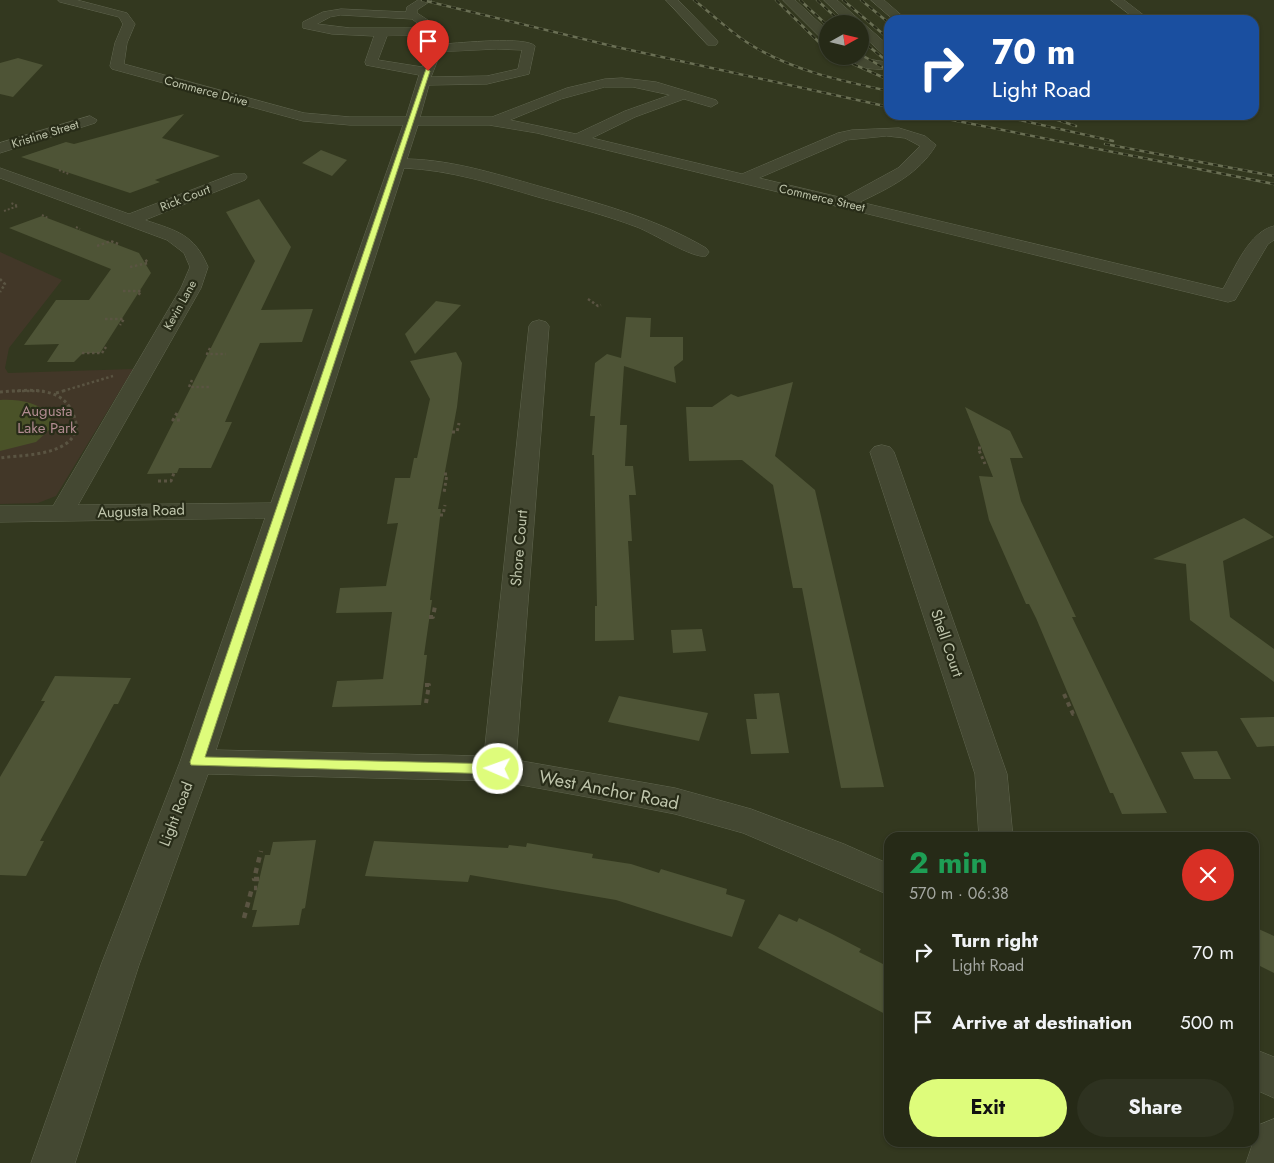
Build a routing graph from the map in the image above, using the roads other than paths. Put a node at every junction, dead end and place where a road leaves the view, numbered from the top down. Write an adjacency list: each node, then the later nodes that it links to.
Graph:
1 (64, 0): 22 (street, Commerce Drive)
2 (672, 0): 14 (street)
3 (789, 0): 11 (street)
4 (830, 0): 8 (street)
5 (876, 0): 9 (street)
6 (1117, 0): 10 (street)
7 (420, 8): 12 (street); 16 (street)
8 (846, 15)
9 (895, 15)
10 (1137, 15)
11 (819, 29)
12 (382, 32): 16 (street); 16 (street)
13 (869, 35): 15 (street)
14 (712, 42)
15 (884, 49)
16 (431, 58): 16 (street); 22 (street, Light Road)
17 (869, 64): 18 (street)
18 (884, 66)
19 (683, 95): 20 (street); 23 (street); 24 (street)
20 (711, 103)
21 (90, 120): 25 (street, Kristine Street)
22 (412, 120): 23 (street, Commerce Street); 26 (street, Light Road)
23 (493, 122): 24 (street, Commerce Street)
24 (578, 139): 29 (street, Commerce Street)
25 (0, 148)
26 (398, 163): 33 (street); 36 (street, Light Road)
27 (0, 173): 31 (street, Kevin Lane)
28 (239, 177): 31 (street, Rick Court)
29 (743, 179): 30 (street, Commerce Street); 30 (street)
30 (845, 204): 32 (street, Commerce Street)
31 (130, 220): 37 (street, Kevin Lane)
32 (1274, 231)
33 (700, 252)
34 (539, 326): 40 (street, Shore Court)
35 (882, 452): 41 (street, Shell Court)
36 (282, 510): 37 (street, Augusta Road); 39 (street, Light Road)
37 (61, 513): 38 (street, Augusta Road)
38 (0, 514)
39 (196, 762): 40 (street, West Anchor Road); 46 (street, Light Road)
40 (498, 769): 42 (street, West Anchor Road)
41 (995, 832)
42 (884, 878)
43 (1259, 1070): 44 (street)
44 (1274, 1078)
45 (1274, 1140): 47 (street)
46 (53, 1163)
47 (1268, 1163)

